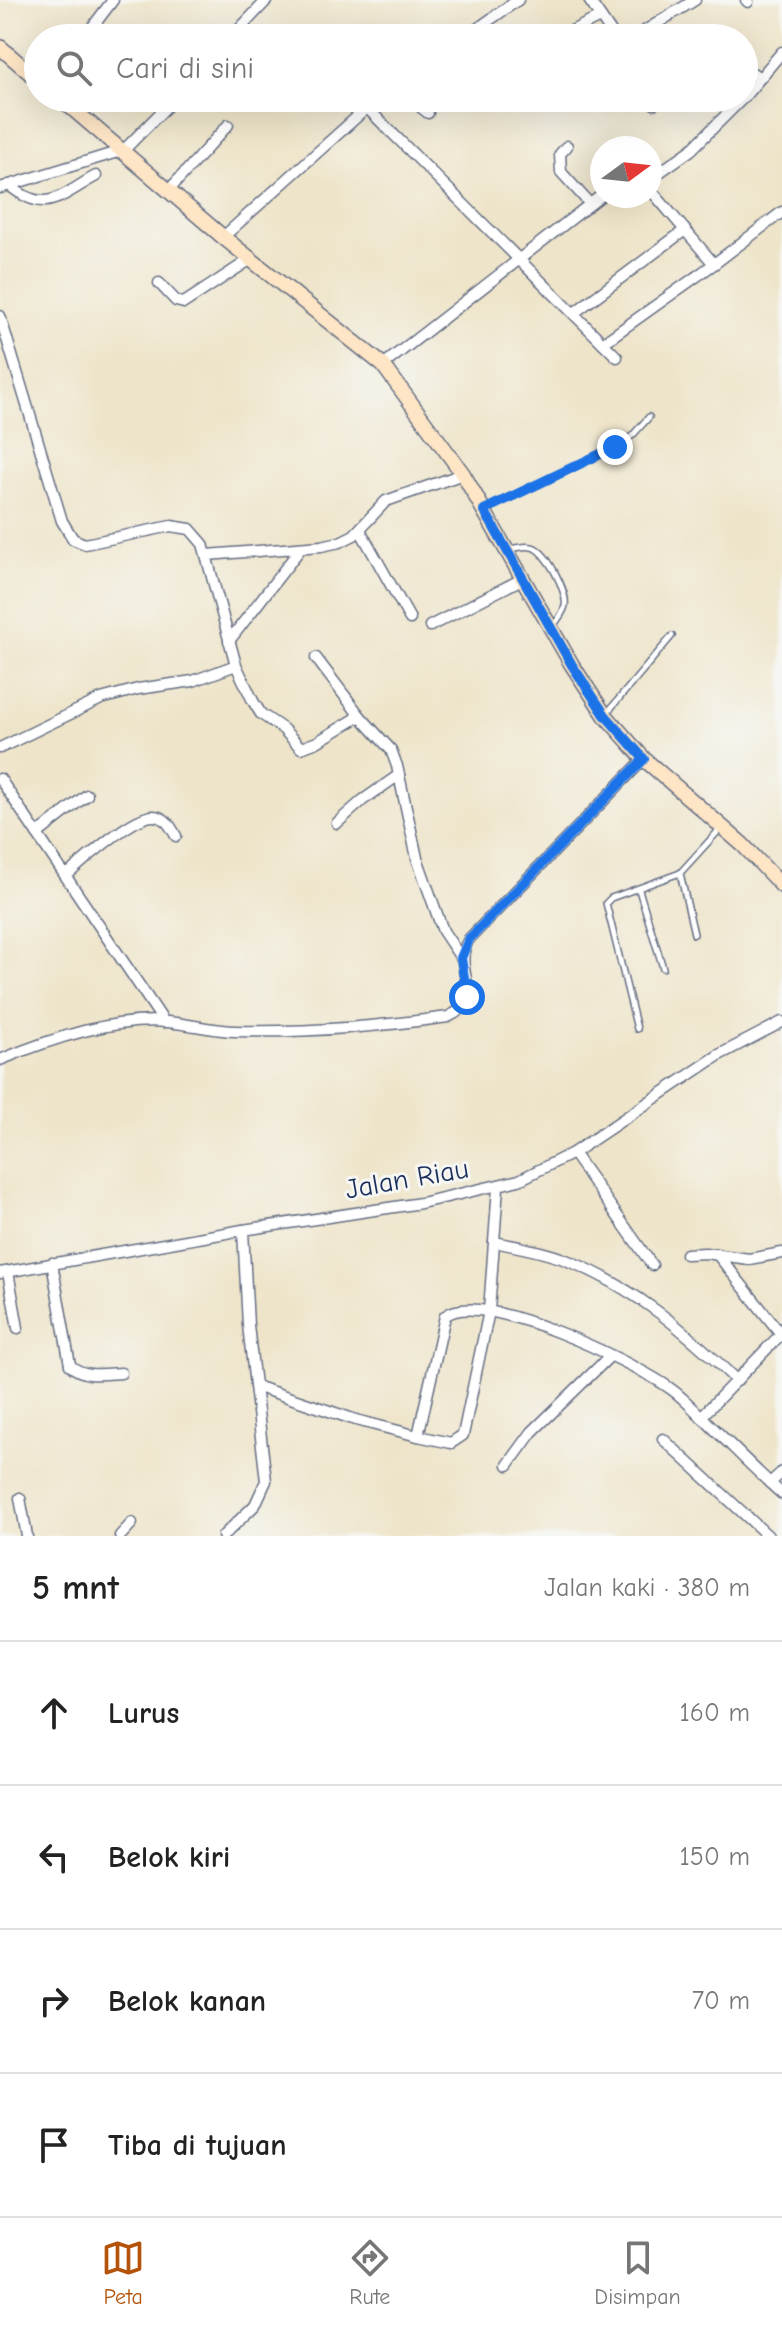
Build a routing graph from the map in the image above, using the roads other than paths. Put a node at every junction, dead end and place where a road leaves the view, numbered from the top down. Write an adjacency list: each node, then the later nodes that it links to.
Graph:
1 (113, 0): 7 (street)
2 (267, 0): 8 (street)
3 (518, 0): 9 (street)
4 (589, 0): 6 (street)
5 (695, 0): 12 (street)
6 (600, 17): 10 (street); 11 (street)
7 (95, 24)
8 (244, 24)
9 (484, 24)
10 (586, 24)
11 (605, 24)
12 (656, 24)
13 (0, 47): 15 (main road)
14 (782, 52): 16 (street)
15 (24, 68)
16 (760, 78): 17 (street)
17 (758, 80)
18 (77, 112): 25 (main road)
19 (161, 112): 25 (street)
20 (360, 112): 34 (street)
21 (370, 112): 35 (street)
22 (729, 112): 26 (street)
23 (228, 125): 29 (street)
24 (567, 146): 31 (street)
25 (124, 150): 28 (street); 29 (main road)
26 (662, 171)
27 (96, 176): 28 (street)
28 (4, 187)
29 (169, 190): 34 (main road)
30 (662, 203): 33 (street)
31 (590, 204): 35 (street)
32 (782, 212): 37 (street)
33 (685, 230): 37 (street); 39 (street)
34 (223, 237): 36 (main road)
35 (517, 258): 39 (street); 43 (street)
36 (251, 259): 38 (street); 43 (main road)
37 (714, 264): 41 (street)
38 (159, 283)
39 (574, 313): 41 (street)
40 (0, 316): 50 (street)
41 (603, 343): 42 (street)
42 (617, 357)
43 (383, 365): 45 (main road)
44 (649, 417): 46 (lane)
45 (463, 474): 46 (main road); 47 (street)
46 (484, 510): 49 (main road)
47 (360, 530): 48 (street); 52 (street)
48 (301, 548): 50 (street); 56 (street)
49 (506, 550): 51 (main road); 54 (lane)
50 (207, 555): 56 (street)
51 (522, 579): 53 (street); 54 (main road)
52 (410, 619)
53 (430, 626)
54 (551, 628): 59 (main road)
55 (672, 636): 59 (lane)
56 (229, 641): 58 (street)
57 (316, 658): 60 (street)
58 (236, 665): 60 (street); 61 (street)
59 (605, 715): 62 (main road)
60 (360, 716): 63 (street)
61 (0, 748)
62 (644, 759): 68 (main road); 76 (street)
63 (399, 775): 67 (street); 76 (street)
64 (0, 779): 65 (street)
65 (4, 792): 69 (street)
66 (87, 795): 69 (street)
67 (337, 823)
68 (723, 826): 71 (lane); 73 (main road)
69 (37, 834): 72 (street)
70 (176, 836): 72 (street)
71 (680, 873): 74 (lane); 75 (lane)
72 (66, 876): 78 (street)
73 (782, 886)
74 (639, 890): 77 (lane); 80 (lane)
75 (694, 934)
76 (461, 958): 78 (street)
77 (663, 968)
78 (164, 1022): 81 (street)
79 (782, 1022): 82 (street, Jalan Riau)
80 (637, 1029)
81 (0, 1060)
82 (573, 1153): 83 (street, Jalan Riau); 90 (street)
83 (498, 1187): 84 (street, Jalan Riau); 85 (street)
84 (243, 1230): 89 (street, Jalan Riau); 98 (street)
85 (494, 1242): 92 (street); 97 (street)
86 (782, 1253): 88 (street)
87 (686, 1254): 88 (street)
88 (717, 1254): 94 (street)
89 (52, 1263): 91 (street, Jalan Riau); 96 (street)
90 (652, 1265)
91 (4, 1272): 93 (street)
92 (489, 1311): 95 (street); 100 (street); 100 (street)
93 (18, 1328)
94 (782, 1333): 97 (street)
95 (610, 1356): 99 (street); 102 (street)
96 (121, 1373)
97 (737, 1381): 99 (street)
98 (255, 1386): 100 (street); 110 (street)
99 (701, 1417): 104 (street)
100 (418, 1436)
101 (663, 1439): 111 (street)
102 (508, 1465)
103 (782, 1472): 104 (street)
104 (770, 1483): 105 (street)
105 (782, 1494)
106 (20, 1498): 108 (street)
107 (132, 1523): 109 (street)
108 (27, 1536)
109 (120, 1536)
110 (223, 1536)
111 (768, 1536)

